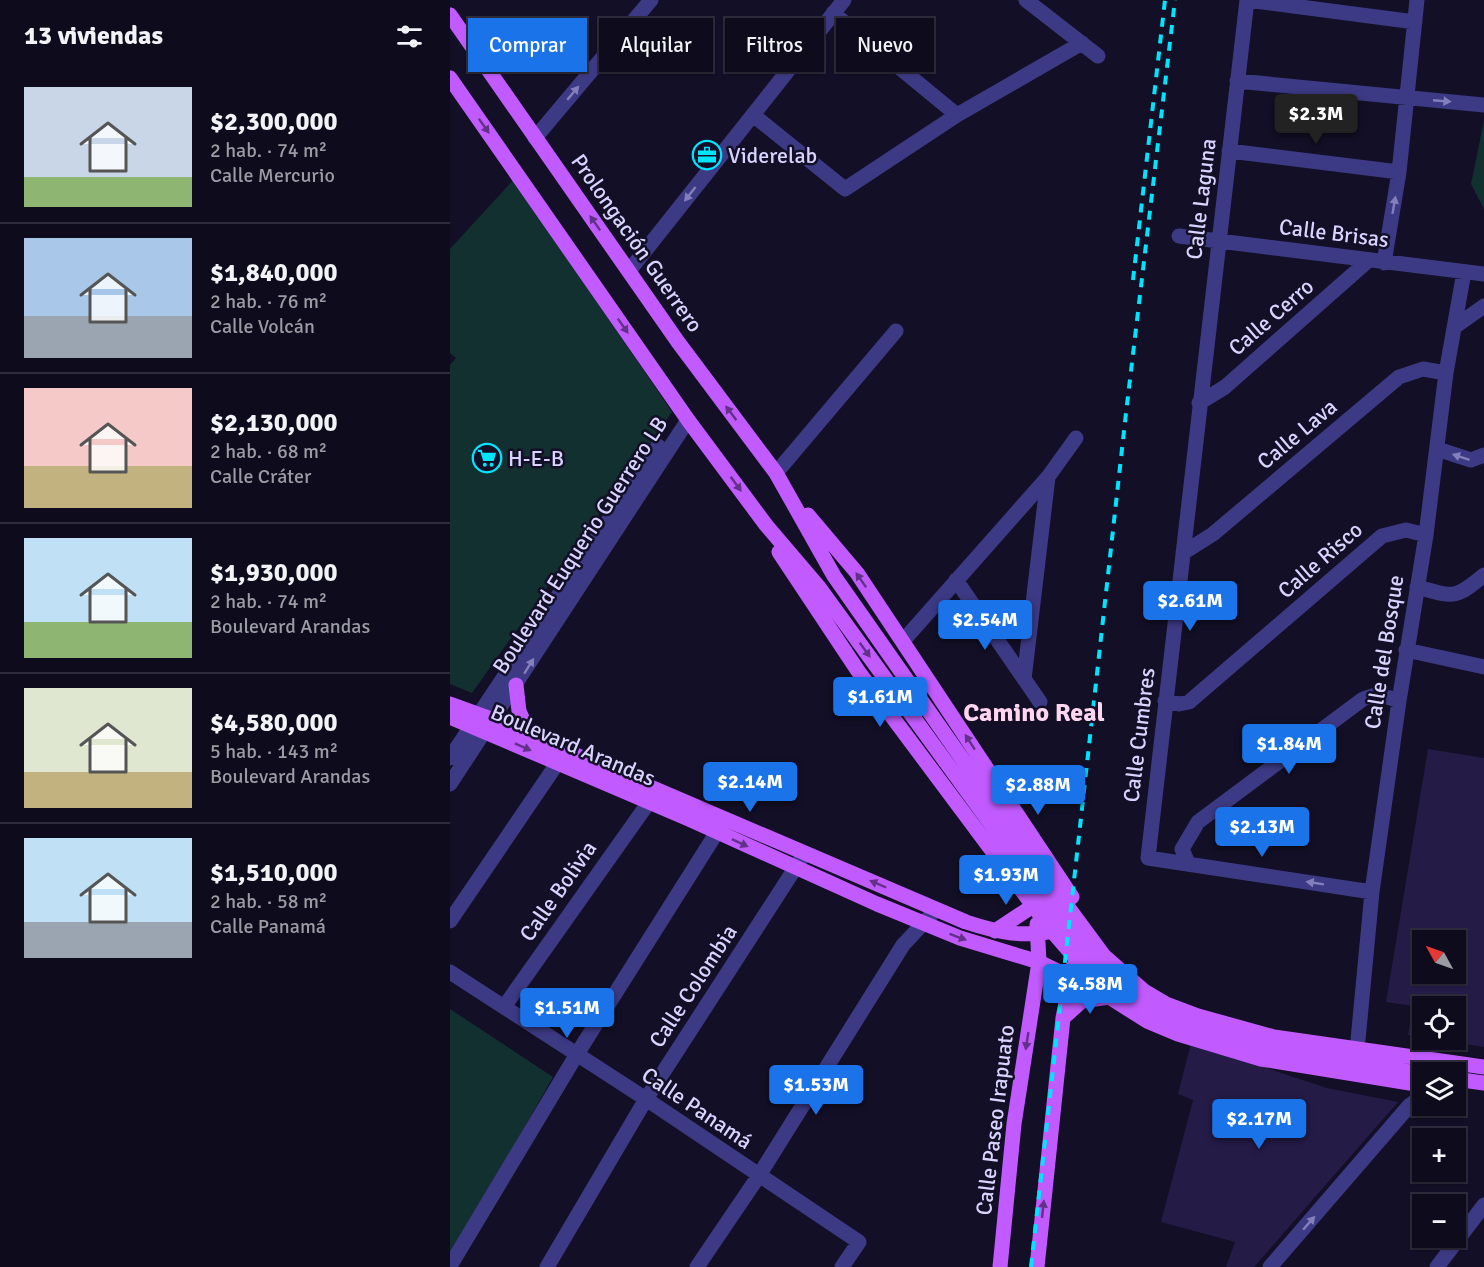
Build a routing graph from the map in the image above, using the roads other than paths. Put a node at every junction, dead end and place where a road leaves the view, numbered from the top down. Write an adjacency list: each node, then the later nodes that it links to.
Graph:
1 (651, 0): 17 (street, one-way to 1)
2 (844, 0): 6 (street)
3 (1026, 0): 9 (street)
4 (1247, 0): 8 (street); 12 (street, Calle Laguna)
5 (1417, 0): 8 (street)
6 (833, 13): 15 (street); 16 (street)
7 (450, 15): 17 (main road, Prolongación Guerrero)
8 (1415, 22): 13 (street)
9 (1082, 43): 10 (street); 15 (street)
10 (1098, 56)
11 (450, 78): 31 (main road, one-way to 31)
12 (1237, 81): 13 (street); 18 (street, Calle Laguna)
13 (1407, 98): 14 (street, one-way to 14); 19 (street)
14 (1484, 105)
15 (957, 115): 16 (street)
16 (753, 116): 23 (street, one-way to 23)
17 (535, 138): 23 (main road, Prolongación Guerrero, one-way to 17)
18 (1229, 151): 19 (street); 21 (street, Calle Laguna)
19 (1400, 172): 22 (street, one-way to 19)
20 (1179, 236): 21 (street, Calle Brisas)
21 (1219, 241): 22 (street, Calle Brisas); 30 (street, Calle Laguna)
22 (1377, 262): 24 (street, Calle Brisas); 30 (street, Calle Cerro)
23 (629, 271): 35 (main road, Prolongación Guerrero, one-way to 23)
24 (1464, 272): 25 (street, Calle Brisas); 27 (street, Calle del Bosque)
25 (1484, 274)
26 (1484, 306): 27 (street)
27 (1456, 326): 29 (street, Calle del Bosque)
28 (896, 331): 35 (street)
29 (1446, 373): 33 (street, Calle del Bosque); 40 (street, Calle Lava)
30 (1199, 403): 40 (street, Calle Cumbres)
31 (685, 416): 38 (main road, one-way to 38); 48 (street, Boulevard Euquerio Guerrero LB, one-way to 31); 54 (street, Boulevard Euquerio Guerrero LB)
32 (1076, 438): 36 (street)
33 (1437, 449): 34 (street, one-way to 33); 39 (street, Calle del Bosque)
34 (1484, 455)
35 (776, 473): 37 (main road, Prolongación Guerrero)
36 (1048, 477): 42 (street); 47 (street)
37 (790, 495): 44 (main road, one-way to 37); 86 (main road)
38 (766, 525): 67 (main road); 86 (main road, one-way to 86)
39 (1426, 535): 43 (street, Calle del Bosque); 49 (street, Calle Risco)
40 (1183, 553): 49 (street, Calle Cumbres)
41 (1484, 575): 43 (street)
42 (956, 580): 44 (street); 47 (street)
43 (1417, 587): 45 (street, Calle del Bosque)
44 (903, 641): 64 (main road, one-way to 44)
45 (1406, 650): 46 (street); 50 (street, Calle del Bosque)
46 (1484, 667)
47 (1024, 679): 51 (street)
48 (516, 685): 54 (street, Boulevard Euquerio Guerrero LB); 55 (main road)
49 (1166, 701): 62 (street, Calle Cumbres)
50 (1399, 701): 62 (street); 65 (street, Calle del Bosque)
51 (1040, 702)
52 (450, 704): 54 (main road, Boulevard Arandas)
53 (450, 717): 54 (main road, Boulevard Arandas)
54 (483, 723): 55 (main road, Boulevard Arandas); 56 (main road, Boulevard Arandas, one-way to 56); 57 (street, Boulevard Euquerio Guerrero LB); 58 (street, Boulevard Euquerio Guerrero LB)
55 (530, 736): 56 (main road, Boulevard Arandas)
56 (561, 757): 59 (main road, Boulevard Arandas); 61 (main road, Boulevard Arandas); 71 (street)
57 (450, 758)
58 (450, 784)
59 (649, 802): 60 (main road, Boulevard Arandas); 83 (street, Calle Bolivia)
60 (717, 832): 63 (main road, Boulevard Arandas, one-way to 63); 87 (street)
61 (805, 854): 63 (street, Calle Colombia); 66 (main road, Boulevard Arandas, one-way to 61)
62 (1188, 863): 65 (street, one-way to 62)
63 (796, 868): 69 (main road, Boulevard Arandas); 93 (street, Calle Colombia)
64 (1063, 884): 67 (main road); 70 (main road)
65 (1372, 892): 85 (street, Calle del Bosque)
66 (914, 900): 68 (main road, Boulevard Arandas); 69 (street)
67 (1034, 907): 73 (main road); 74 (main road)
68 (935, 908): 72 (street); 73 (main road, Boulevard Arandas)
69 (908, 917): 72 (main road, Boulevard Arandas); 75 (street)
70 (1087, 918): 74 (main road, Boulevard Arandas); 76 (main road); 78 (main road)
71 (450, 921)
72 (925, 924): 75 (street); 77 (main road, Boulevard Arandas, one-way to 77)
73 (994, 931): 74 (main road, Boulevard Arandas)
74 (1046, 932): 76 (main road); 77 (main road, Calle Paseo Irapuato)
75 (903, 945): 95 (street)
76 (1074, 959): 80 (main road); 81 (main road)
77 (1039, 962): 80 (main road, Boulevard Arandas); 101 (main road, Calle Paseo Irapuato, one-way to 101)
78 (1122, 962): 81 (main road); 85 (main road)
79 (450, 972): 83 (street, Calle Panamá)
80 (1071, 976): 82 (main road, Boulevard Arandas); 84 (main road)
81 (1098, 986): 82 (main road)
82 (1109, 997): 84 (main road); 91 (main road)
83 (504, 1007): 87 (street, Calle Panamá)
84 (1063, 1018): 102 (main road, one-way to 84)
85 (1358, 1040): 88 (main road)
86 (1274, 1043): 88 (main road); 89 (main road)
87 (577, 1054): 93 (street, Calle Panamá); 97 (street)
88 (1484, 1067)
89 (1412, 1072)
90 (1466, 1082): 92 (main road)
91 (1412, 1083)
92 (1484, 1083)
93 (646, 1099): 95 (street, Calle Panamá); 98 (street, Calle Colombia)
94 (1412, 1104): 103 (street, one-way to 94)
95 (758, 1177): 99 (street); 100 (street, Calle Panamá)
96 (1484, 1205): 104 (street)
97 (450, 1266)
98 (547, 1267)
99 (698, 1267)
100 (842, 1267)
101 (1000, 1267)
102 (1037, 1267)
103 (1270, 1267)
104 (1437, 1267)

